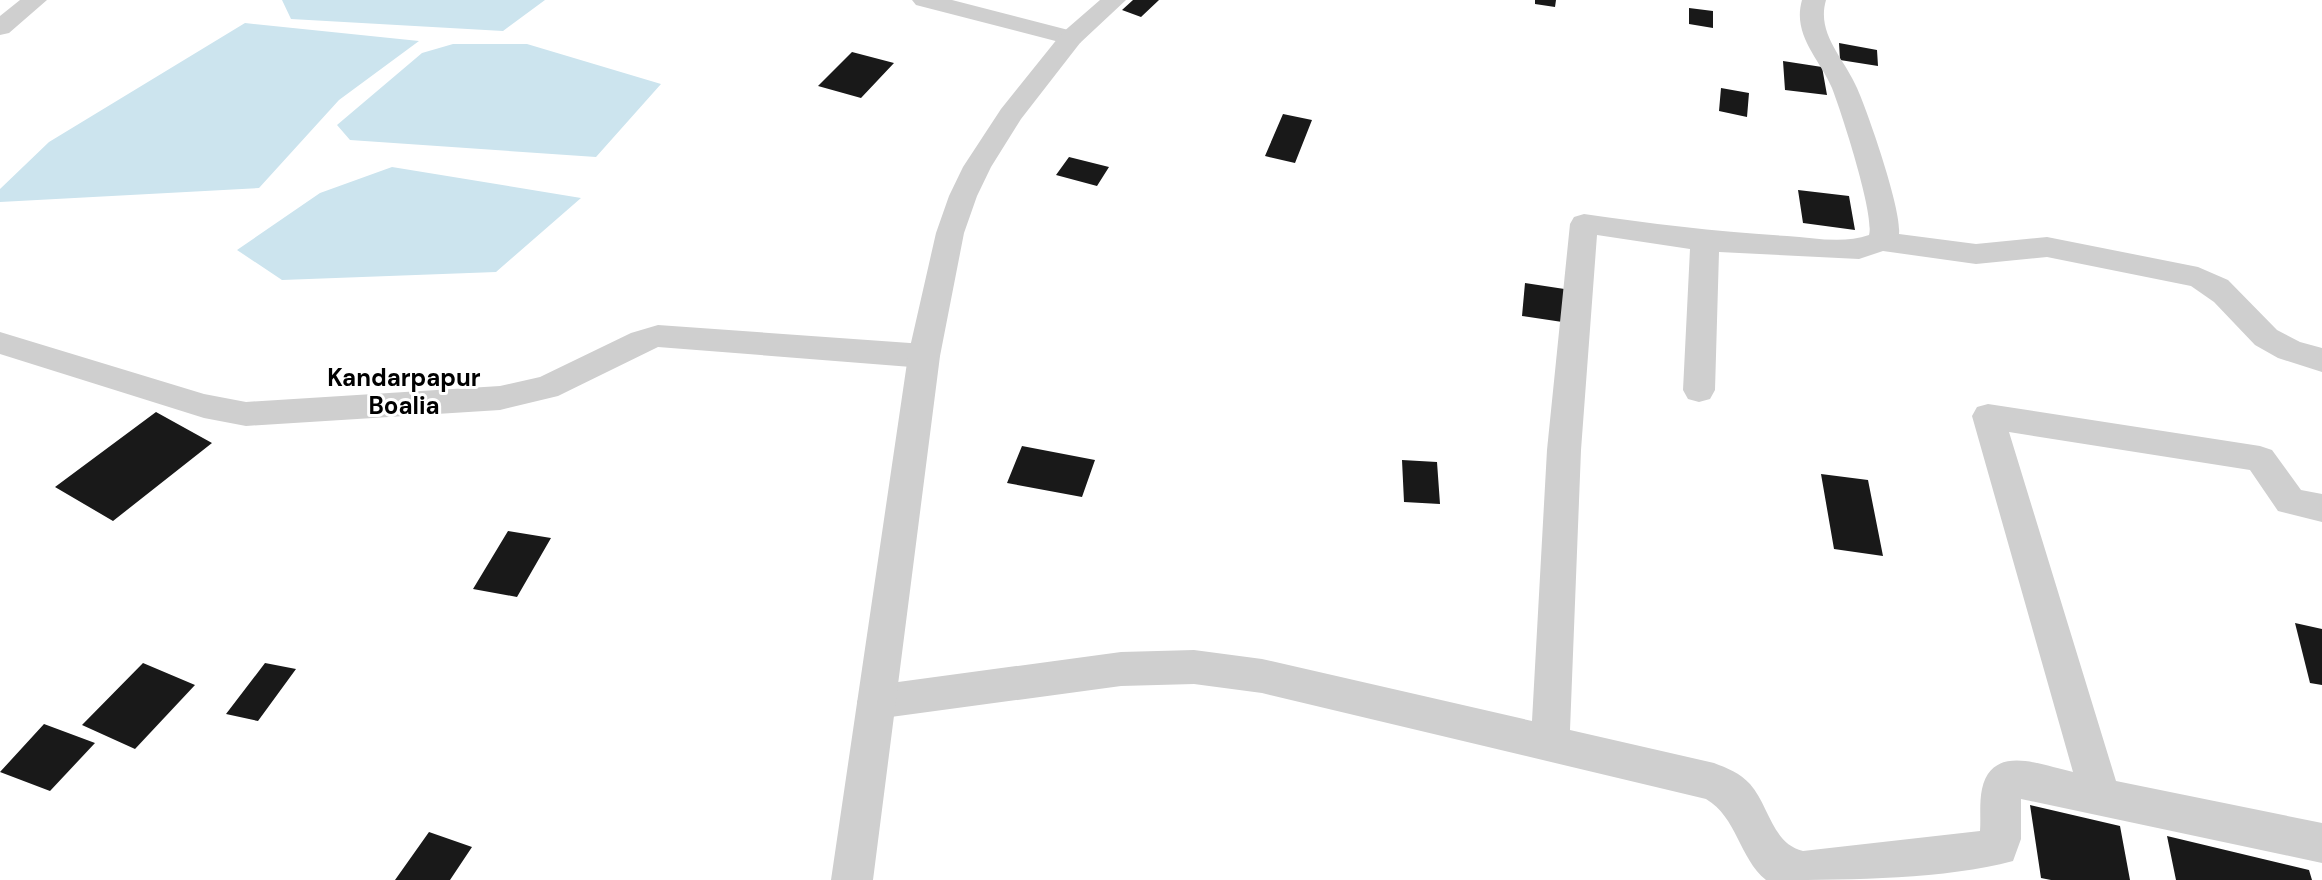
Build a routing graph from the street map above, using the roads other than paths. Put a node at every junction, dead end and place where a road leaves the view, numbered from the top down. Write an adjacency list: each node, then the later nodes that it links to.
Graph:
1 (35, 0): 5 (street)
2 (924, 0): 6 (street)
3 (1114, 0): 6 (street)
4 (1814, 0): 7 (street)
5 (0, 28)
6 (1071, 38): 10 (street)
7 (1882, 240): 8 (street); 11 (street)
8 (1705, 241): 12 (street); 15 (street)
9 (0, 343): 10 (street)
10 (924, 356): 14 (street)
11 (2322, 360)
12 (1699, 390)
13 (2322, 508): 16 (street)
14 (876, 702): 15 (street); 18 (street)
15 (1550, 743): 16 (street)
16 (2100, 795): 17 (street)
17 (2322, 843)
18 (852, 880)

